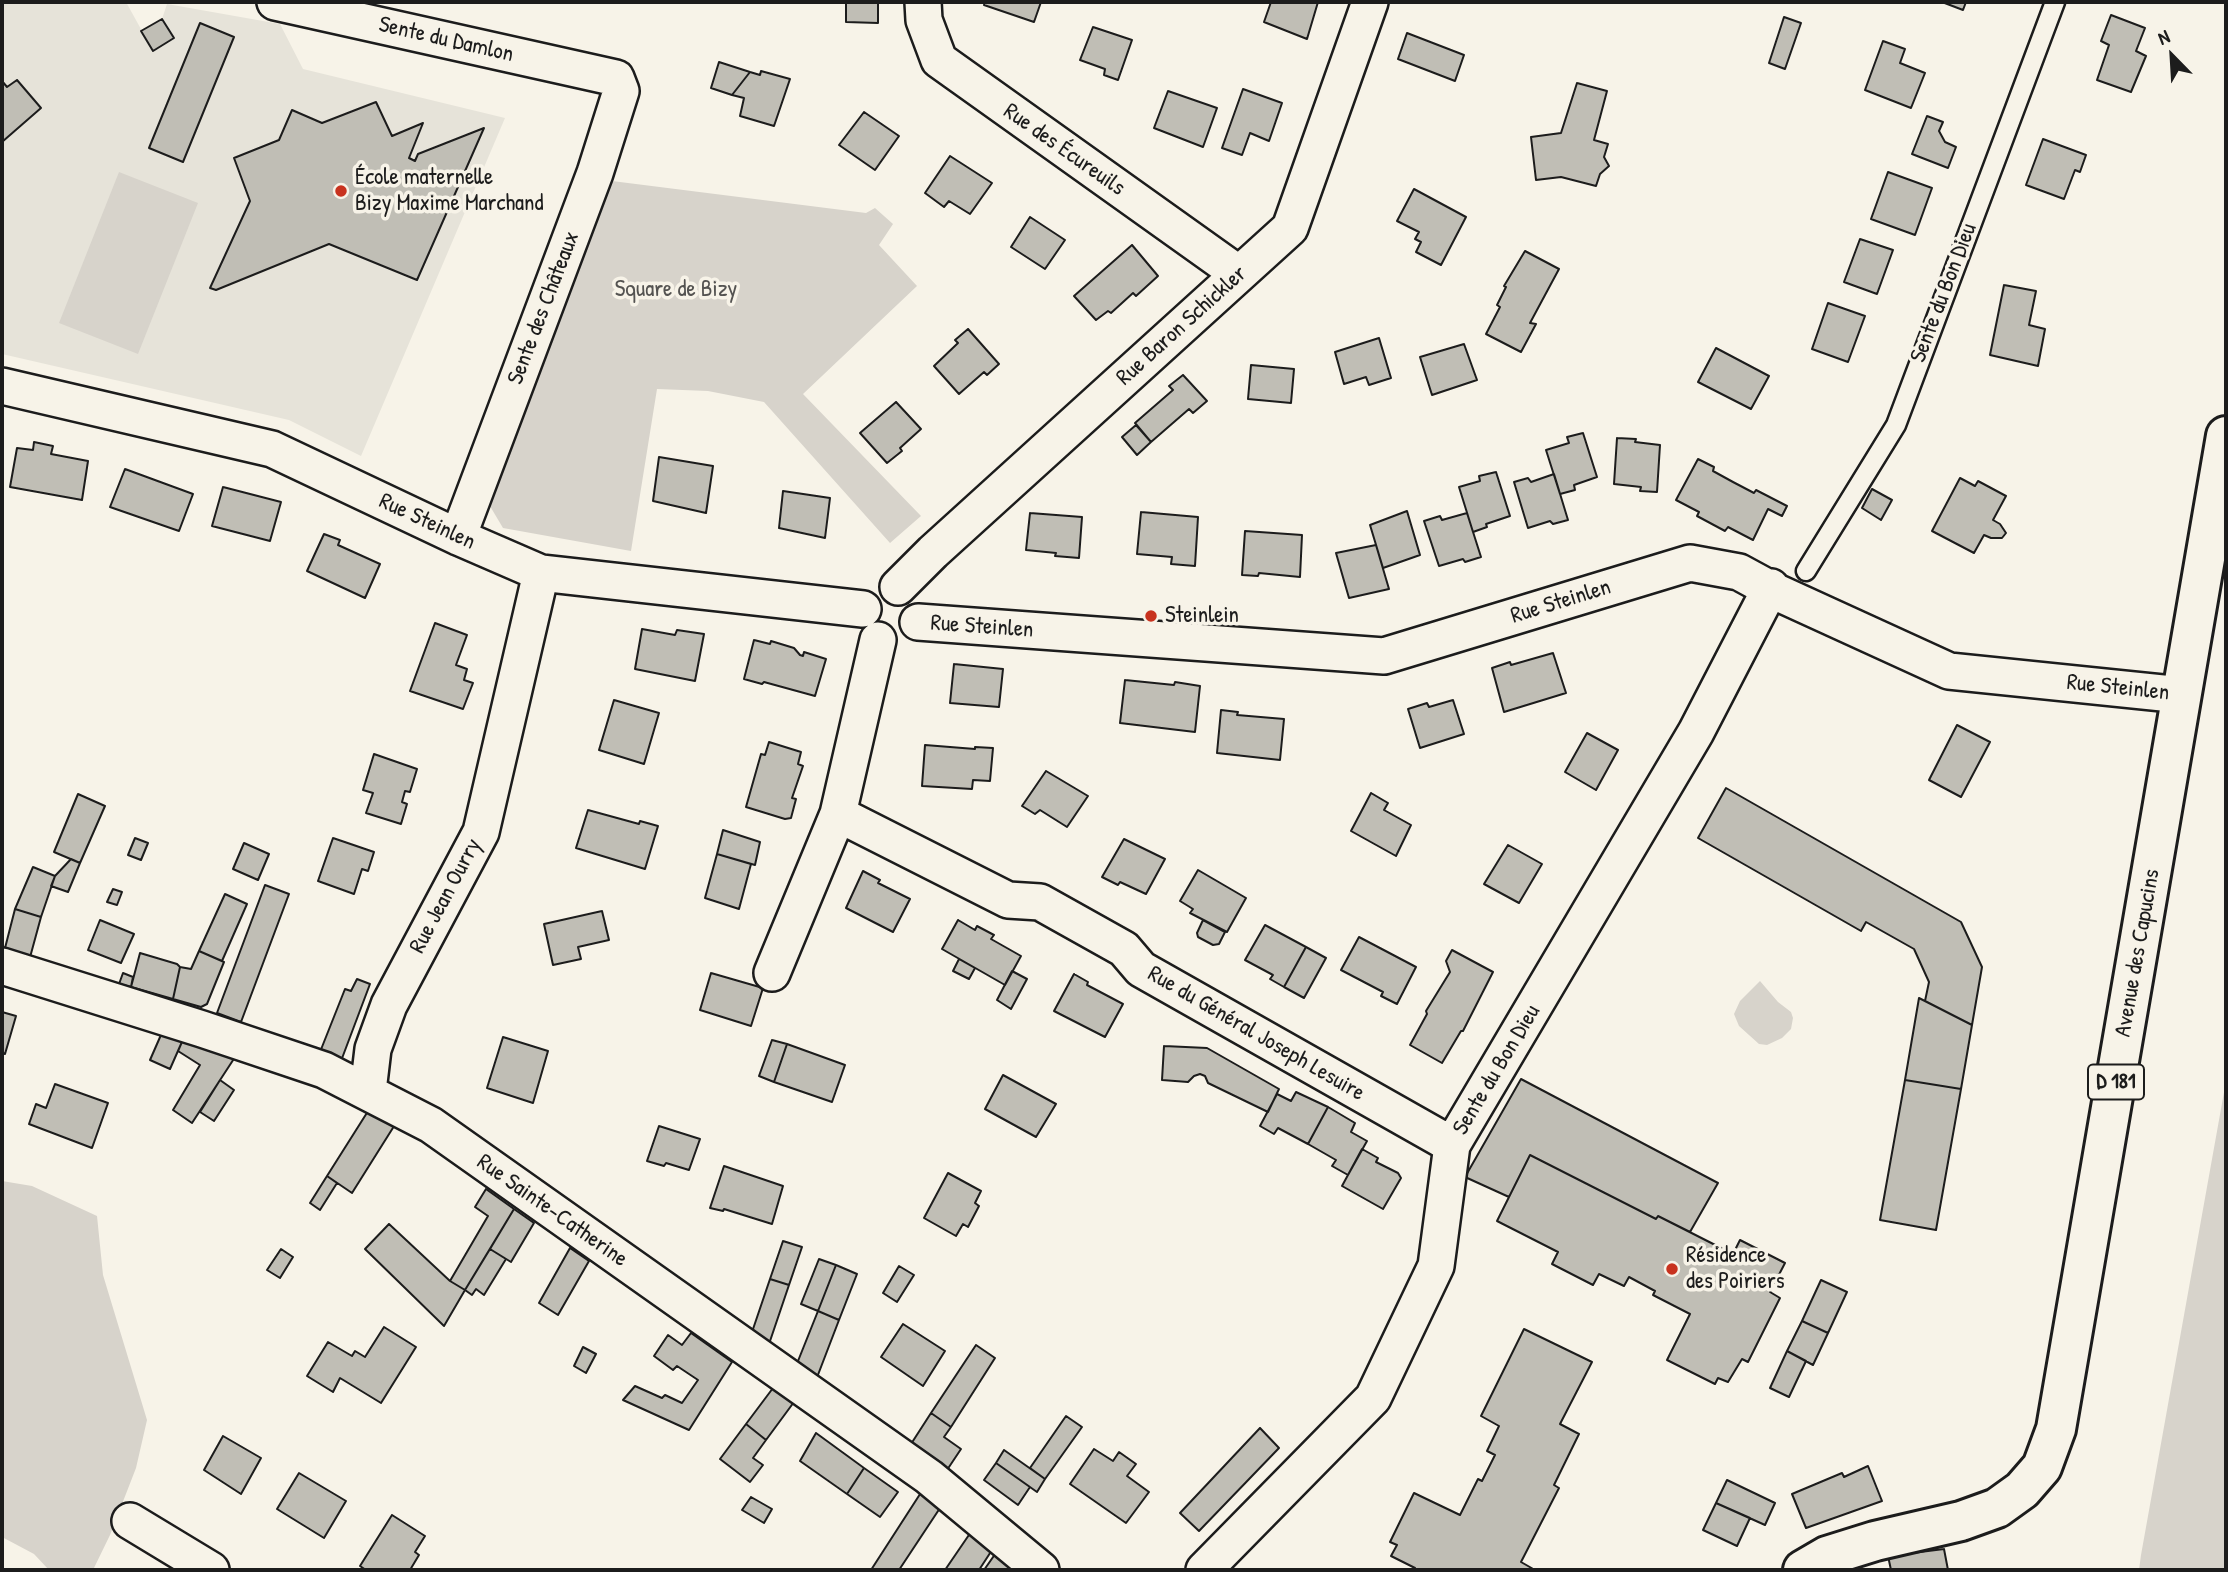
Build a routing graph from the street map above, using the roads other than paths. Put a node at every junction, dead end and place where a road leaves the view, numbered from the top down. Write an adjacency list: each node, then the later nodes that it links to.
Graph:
1 (275, 2): 5 (street, Sente du Damlon)
2 (923, 2): 6 (street, Rue des Écureuils)
3 (1370, 2): 6 (street, Rue Baron Schickler)
4 (2055, 2): 10 (lane, Sente du Bon Dieu)
5 (616, 78): 9 (street, Sente des Châteaux)
6 (1239, 274): 12 (street, Rue Baron Schickler)
7 (2, 386): 9 (street, Rue Steinlen)
8 (2226, 436): 16 (main road, Avenue des Capucins / D 181)
9 (458, 537): 11 (street, Rue Steinlen)
10 (1806, 571)
11 (541, 573): 15 (street, Rue Steinlen); 20 (street, Rue Jean Ourry)
12 (898, 587): 14 (street); 15 (street)
13 (1771, 587): 14 (street, Rue Steinlen); 16 (street, Rue Steinlen); 21 (street, Sente du Bon Dieu)
14 (918, 622): 15 (street)
15 (871, 624): 17 (street)
16 (2182, 695): 26 (main road, Avenue des Capucins / D 181)
17 (838, 814): 19 (street); 21 (street, Rue du Général Joseph Lesuire)
18 (2, 966): 20 (street, Rue Sainte-Catherine)
19 (772, 973)
20 (368, 1091): 24 (street, Rue Sainte-Catherine)
21 (1452, 1145): 25 (street, Sente du Bon Dieu)
22 (130, 1521): 23 (street)
23 (211, 1570)
24 (1041, 1570)
25 (1204, 1570)
26 (1803, 1570)

